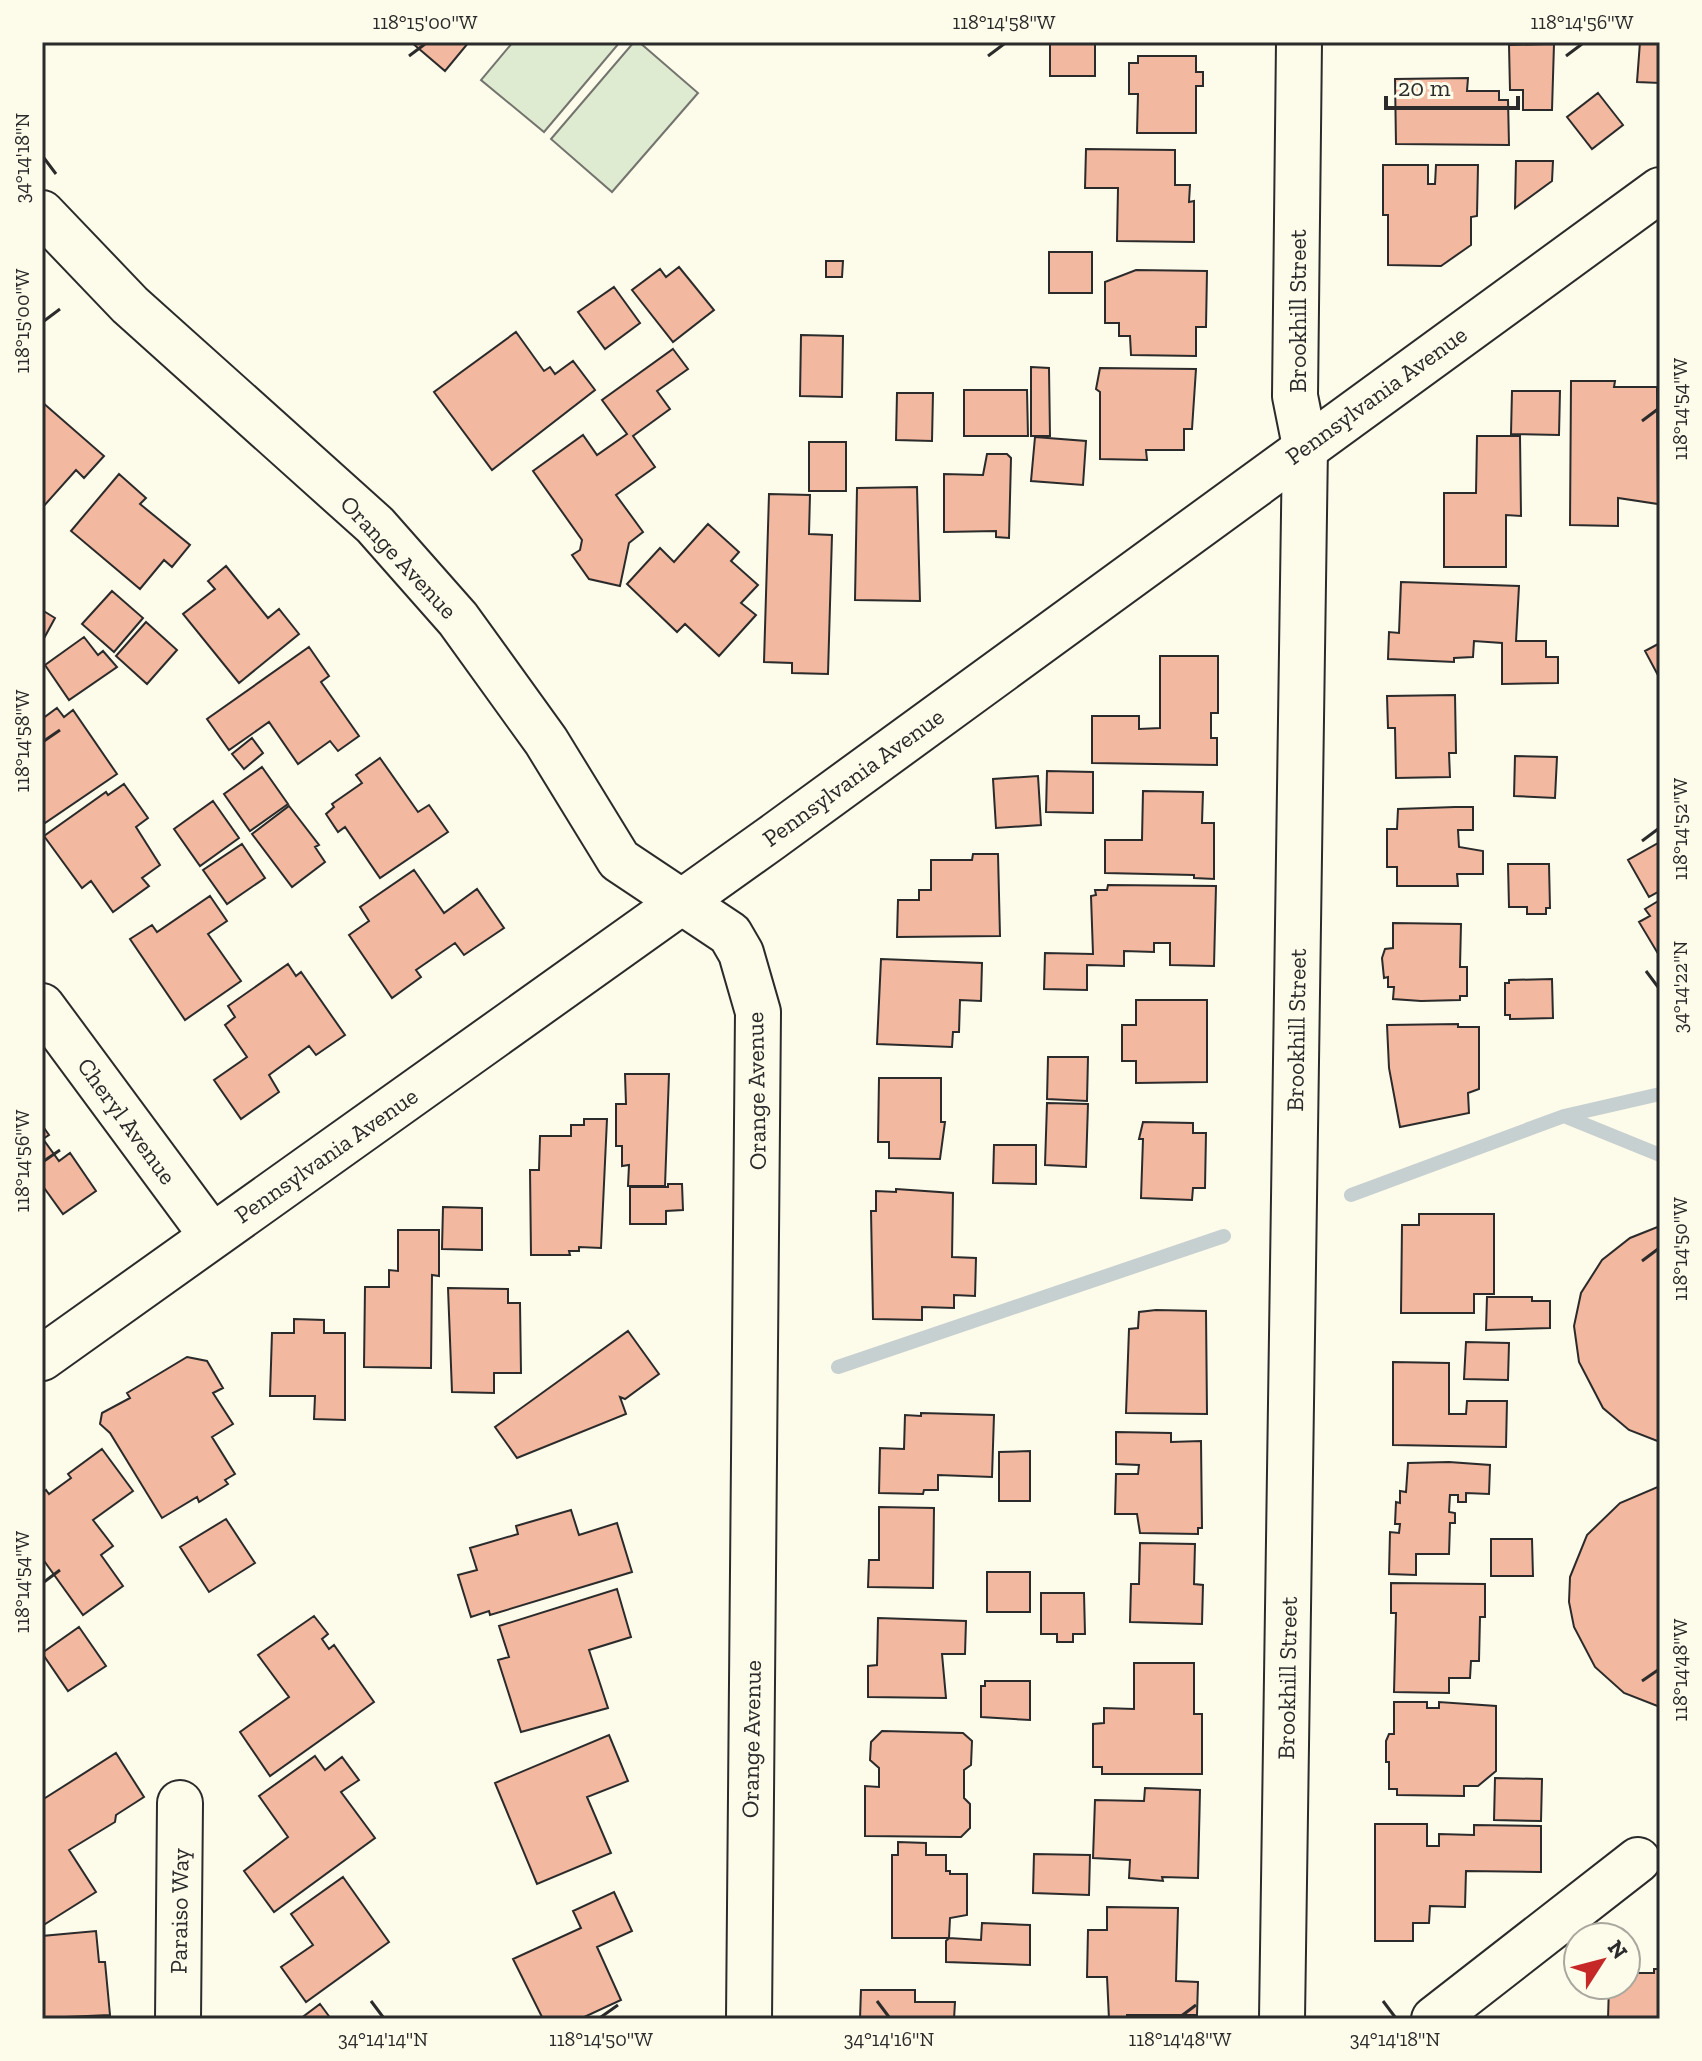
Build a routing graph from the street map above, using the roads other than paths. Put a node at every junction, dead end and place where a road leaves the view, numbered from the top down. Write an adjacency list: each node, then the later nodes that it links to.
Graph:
1 (1299, 42): 4 (street, Brookhill Street)
2 (1660, 190): 4 (street, Pennsylvania Avenue)
3 (42, 213): 5 (street, Orange Avenue)
4 (1305, 446): 5 (street, Pennsylvania Avenue); 13 (street, Brookhill Street)
5 (681, 902): 7 (street, Pennsylvania Avenue); 12 (street, Orange Avenue)
6 (42, 1006): 7 (street, Cheryl Avenue)
7 (212, 1236): 8 (street, Pennsylvania Avenue)
8 (42, 1358)
9 (180, 1803): 11 (street, Paraiso Way)
10 (1638, 1860): 14 (street)
11 (178, 2019)
12 (749, 2019)
13 (1282, 2019)
14 (1434, 2019)

